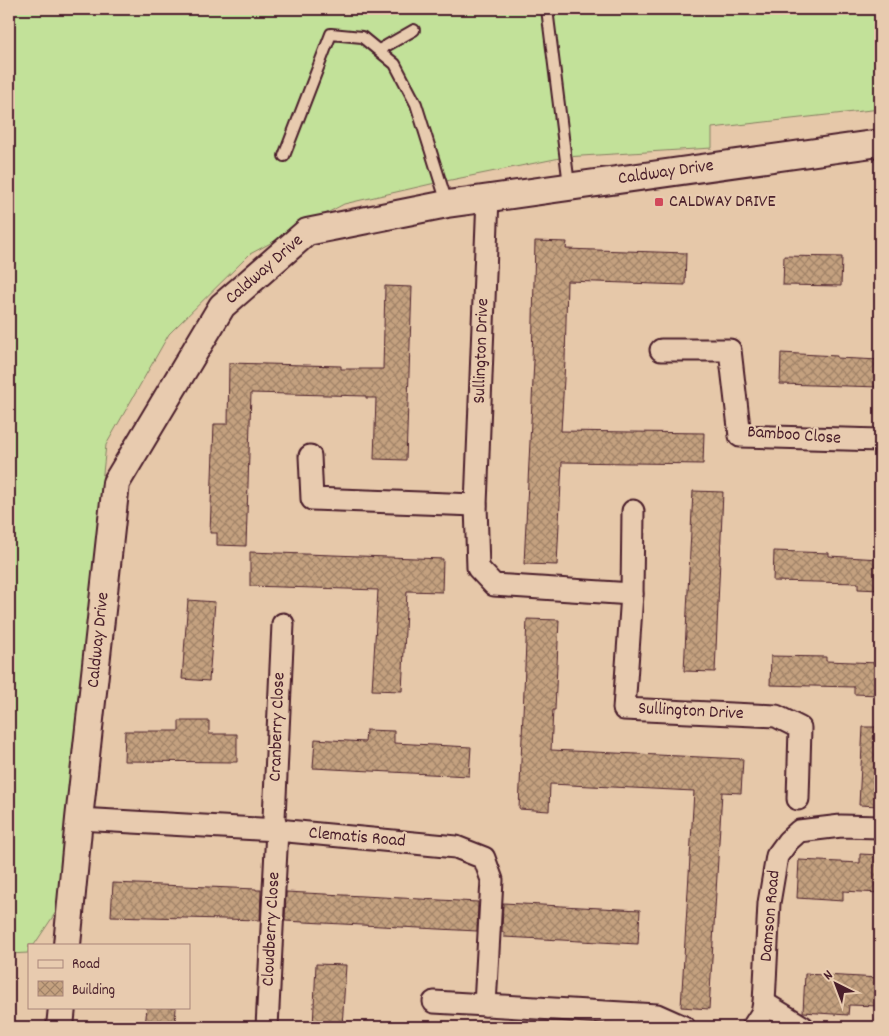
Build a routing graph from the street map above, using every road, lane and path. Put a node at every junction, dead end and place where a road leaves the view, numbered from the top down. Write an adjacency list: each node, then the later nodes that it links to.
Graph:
1 (547, 9): 6 (lane)
2 (414, 30): 3 (lane)
3 (378, 50): 5 (lane); 8 (lane)
4 (880, 143): 6 (street, Caldway Drive)
5 (284, 156)
6 (569, 186): 7 (street, Caldway Drive)
7 (488, 198): 8 (street, Caldway Drive); 12 (street, Sullington Drive)
8 (447, 204): 17 (street, Caldway Drive)
9 (661, 350): 10 (street, Bamboo Close)
10 (880, 440)
11 (310, 456): 12 (street)
12 (476, 505): 14 (street, Sullington Drive)
13 (633, 511): 14 (street, Sullington Drive)
14 (632, 594): 16 (street, Sullington Drive)
15 (283, 624): 19 (street, Cranberry Close)
16 (798, 799)
17 (79, 819): 19 (street, Clematis Road); 20 (street, Caldway Drive)
18 (880, 827): 22 (street, Damson Road)
19 (277, 830): 23 (street, Clematis Road); 27 (street, Cloudberry Close)
20 (67, 944)
21 (434, 1002): 23 (street)
22 (764, 1002): 25 (street, Damson Road); 29 (street)
23 (485, 1005): 28 (street)
24 (62, 1008): 26 (street)
25 (757, 1026)
26 (60, 1027)
27 (267, 1027)
28 (684, 1027)
29 (803, 1027)

